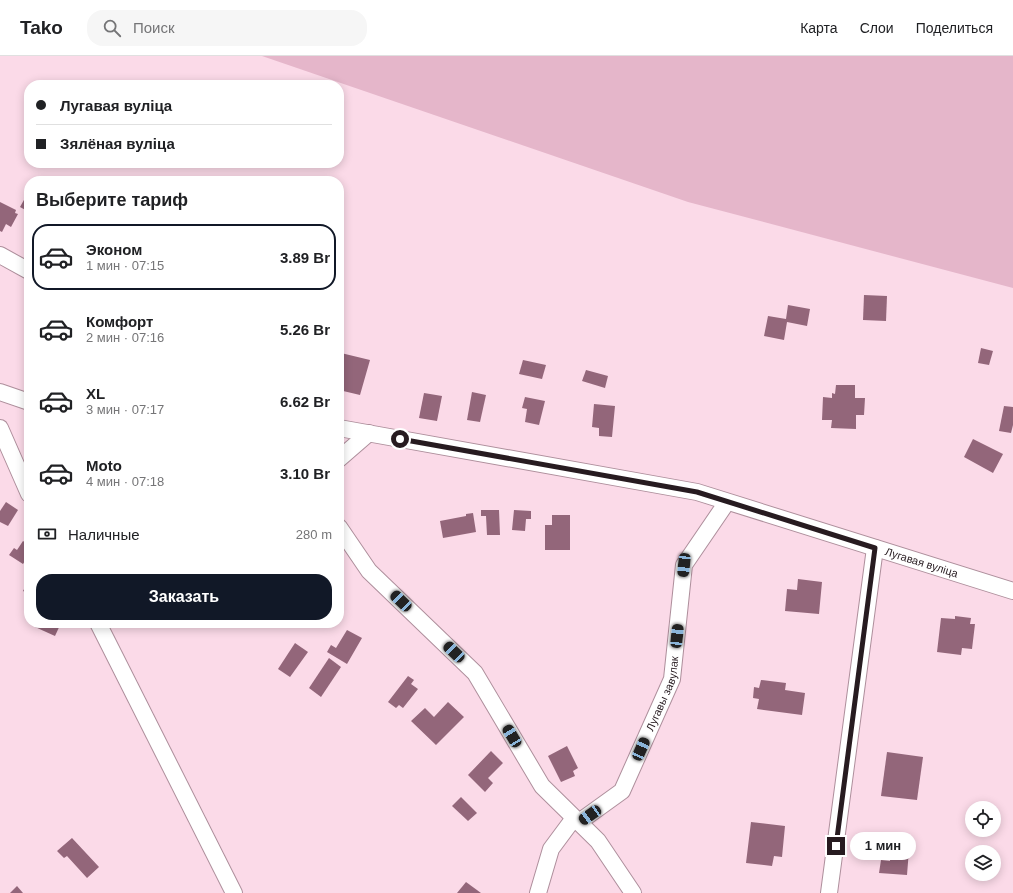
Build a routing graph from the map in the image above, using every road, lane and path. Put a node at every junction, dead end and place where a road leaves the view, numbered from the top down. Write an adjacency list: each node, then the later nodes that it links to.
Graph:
1 (0, 255): 2 (street)
2 (24, 268)
3 (0, 392): 4 (street)
4 (24, 400)
5 (0, 428): 9 (street)
6 (344, 429): 7 (street, Лугавая вуліца)
7 (369, 433): 8 (street); 10 (street, Лугавая вуліца)
8 (344, 455)
9 (24, 483)
10 (727, 502): 12 (street, Лугавая вуліца); 15 (street, Лугавы завулак)
11 (344, 534): 15 (street)
12 (875, 548): 13 (street, Лугавая вуліца); 19 (street)
13 (1013, 591)
14 (101, 628): 16 (street)
15 (576, 820): 17 (street, Лугавы завулак); 18 (street)
16 (234, 893)
17 (538, 893)
18 (633, 893)
19 (829, 893)

